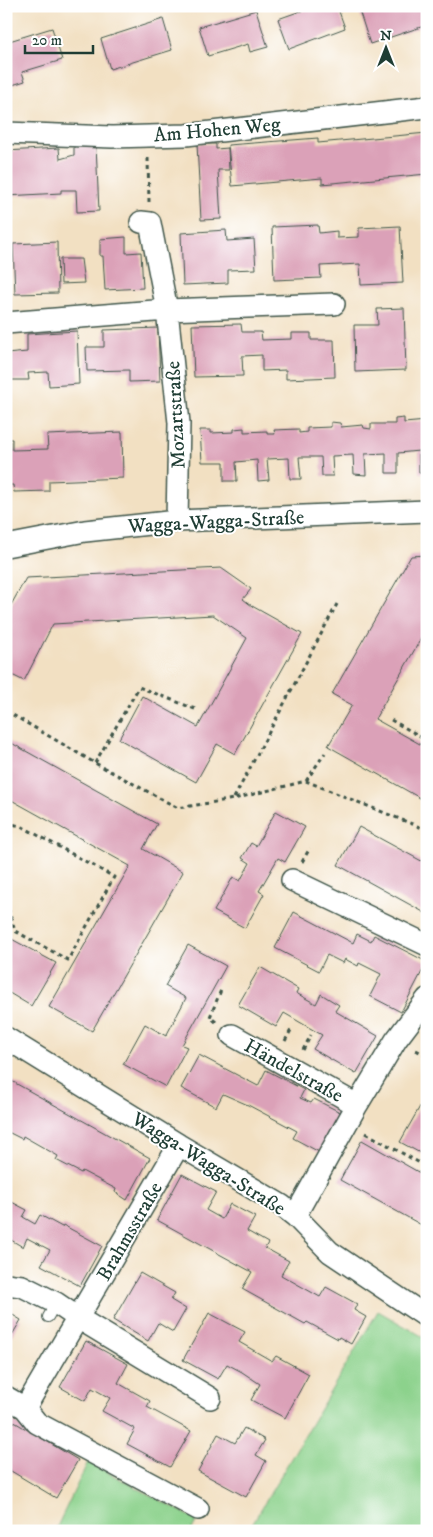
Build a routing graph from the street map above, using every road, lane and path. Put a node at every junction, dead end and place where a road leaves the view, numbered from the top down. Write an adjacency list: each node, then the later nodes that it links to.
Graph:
1 (427, 107): 3 (street, Am Hohen Weg)
2 (6, 133): 3 (street, Am Hohen Weg)
3 (148, 135): 4 (path)
4 (145, 223): 6 (street, Mozartstraße)
5 (334, 304): 6 (street)
6 (168, 310): 7 (street); 9 (street, Mozartstraße)
7 (6, 322)
8 (427, 511): 9 (street, Wagga-Wagga-Straße)
9 (177, 521): 10 (street, Wagga-Wagga-Straße)
10 (6, 546)
11 (337, 604): 19 (path)
12 (195, 709): 17 (path)
13 (6, 712): 17 (path)
14 (391, 720): 15 (path)
15 (427, 740)
16 (325, 753): 18 (path)
17 (95, 764): 19 (path)
18 (306, 781): 19 (path); 21 (path)
19 (234, 799)
20 (6, 822): 23 (path)
21 (427, 830)
22 (292, 880): 24 (street)
23 (6, 902)
24 (427, 945)
25 (427, 999): 28 (street, Händelstraße)
26 (232, 1035): 28 (street, Händelstraße)
27 (6, 1038): 29 (street, Wagga-Wagga-Straße)
28 (352, 1113): 30 (path); 31 (street, Händelstraße)
29 (180, 1145): 31 (street, Wagga-Wagga-Straße); 34 (street, Brahmsstraße)
30 (427, 1167)
31 (295, 1216): 33 (street, Wagga-Wagga-Straße)
32 (6, 1284): 34 (street)
33 (427, 1317)
34 (78, 1318): 36 (street); 37 (street, Brahmsstraße)
35 (6, 1397): 37 (street)
36 (210, 1398)
37 (25, 1408): 38 (street)
38 (198, 1509)

